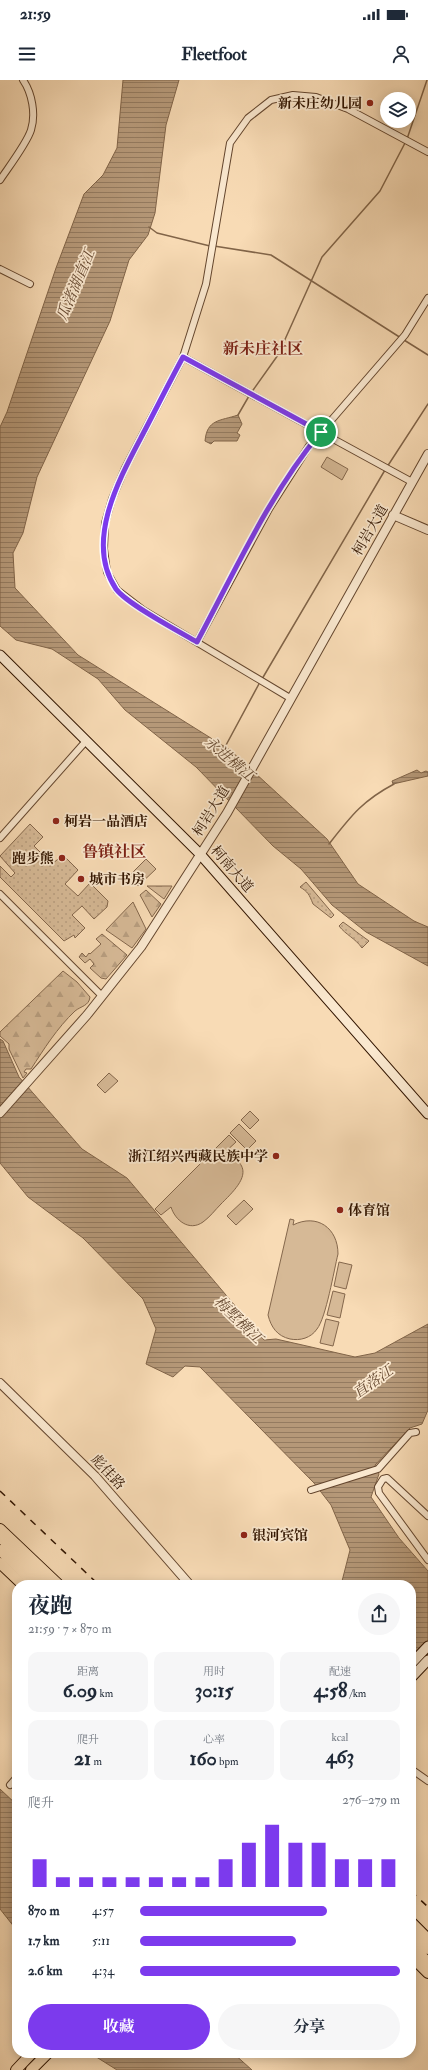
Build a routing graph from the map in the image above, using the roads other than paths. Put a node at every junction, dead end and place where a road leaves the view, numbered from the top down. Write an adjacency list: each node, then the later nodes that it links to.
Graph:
1 (23, 80): 3 (street)
2 (428, 152): 7 (street)
3 (0, 180)
4 (0, 270): 5 (street)
5 (30, 284)
6 (428, 298): 8 (street)
7 (183, 357): 8 (street); 13 (street)
8 (321, 432): 10 (street); 13 (street)
9 (428, 454): 10 (street, 柯岩大道)
10 (412, 482): 11 (street, 柯岩大道)
11 (393, 515): 12 (street); 15 (street, 柯岩大道)
12 (428, 530)
13 (197, 642): 15 (street)
14 (0, 655): 16 (main road, 柯南大道)
15 (290, 698): 18 (street, 柯岩大道)
16 (86, 741): 17 (street); 18 (main road, 柯南大道)
17 (0, 838)
18 (200, 854): 20 (street, 柯岩大道); 22 (main road, 柯南大道)
19 (0, 894): 20 (street)
20 (102, 996): 21 (street, 柯岩大道)
21 (0, 1113)
22 (428, 1114)
23 (0, 1383): 36 (street, 彪佳路)
24 (416, 1432): 25 (street)
25 (311, 1490)
26 (428, 1516): 30 (street)
27 (0, 1529): 35 (main road)
28 (0, 1537): 34 (main road)
29 (0, 1550): 33 (main road)
30 (427, 1556)
31 (0, 1563): 32 (main road)
32 (18, 1580)
33 (31, 1580)
34 (45, 1580)
35 (54, 1580)
36 (186, 1580)
37 (428, 1646): 38 (main road)
38 (416, 1659)
39 (428, 1660): 40 (main road)
40 (416, 1673)
41 (416, 1773): 42 (street)
42 (428, 1781)
43 (416, 1927): 45 (main road)
44 (416, 1937): 46 (main road)
45 (428, 1939)
46 (428, 1949)
47 (416, 1951): 49 (main road)
48 (416, 1961): 50 (main road)
49 (428, 1962)
50 (428, 1972)
51 (27, 2058): 54 (main road)
52 (43, 2058): 53 (main road)
53 (34, 2067)
54 (16, 2070)

